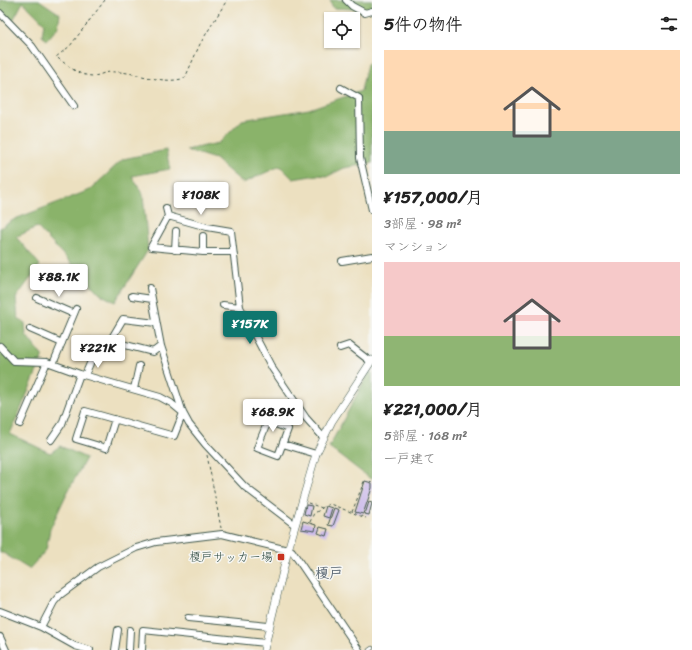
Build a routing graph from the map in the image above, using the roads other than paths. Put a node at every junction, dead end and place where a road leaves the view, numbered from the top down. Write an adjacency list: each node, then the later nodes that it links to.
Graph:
1 (346, 0): 2 (street)
2 (372, 11)
3 (0, 13): 5 (street)
4 (341, 88): 7 (street)
5 (74, 106)
6 (166, 208): 8 (street)
7 (372, 210)
8 (168, 216): 11 (street); 13 (street)
9 (176, 230): 11 (street)
10 (203, 236): 12 (street)
11 (175, 250): 12 (street)
12 (203, 252): 13 (street)
13 (233, 252): 21 (street)
14 (372, 256): 15 (street)
15 (342, 261)
16 (150, 288): 19 (street)
17 (132, 296): 19 (street)
18 (36, 298): 24 (street)
19 (152, 299): 22 (street)
20 (223, 305): 21 (street)
21 (240, 307): 37 (street)
22 (156, 323): 26 (street); 26 (street)
23 (30, 329): 24 (street)
24 (62, 343): 30 (street)
25 (0, 346): 30 (street)
26 (161, 346): 34 (street)
27 (340, 348): 29 (street)
28 (106, 355): 32 (street)
29 (371, 361): 37 (street)
30 (50, 363): 32 (street); 36 (street)
31 (139, 366): 33 (street)
32 (82, 375): 33 (street); 38 (street)
33 (134, 390): 34 (street)
34 (183, 413): 35 (street); 41 (street)
35 (115, 420): 35 (street)
36 (20, 424)
37 (323, 437): 40 (street)
38 (51, 440)
39 (283, 444): 39 (street); 40 (street)
40 (316, 454): 41 (street)
41 (295, 525): 42 (street)
42 (288, 550): 45 (street); 46 (street); 57 (street)
43 (0, 611): 46 (street)
44 (188, 618): 45 (street)
45 (268, 626): 50 (street)
46 (41, 627): 53 (street)
47 (118, 630): 54 (street)
48 (130, 630): 55 (street)
49 (0, 637): 52 (street)
50 (265, 647): 56 (street)
51 (372, 648): 58 (lane)
52 (6, 650)
53 (90, 650)
54 (115, 650)
55 (129, 650)
56 (142, 650)
57 (359, 650)
58 (369, 650)

